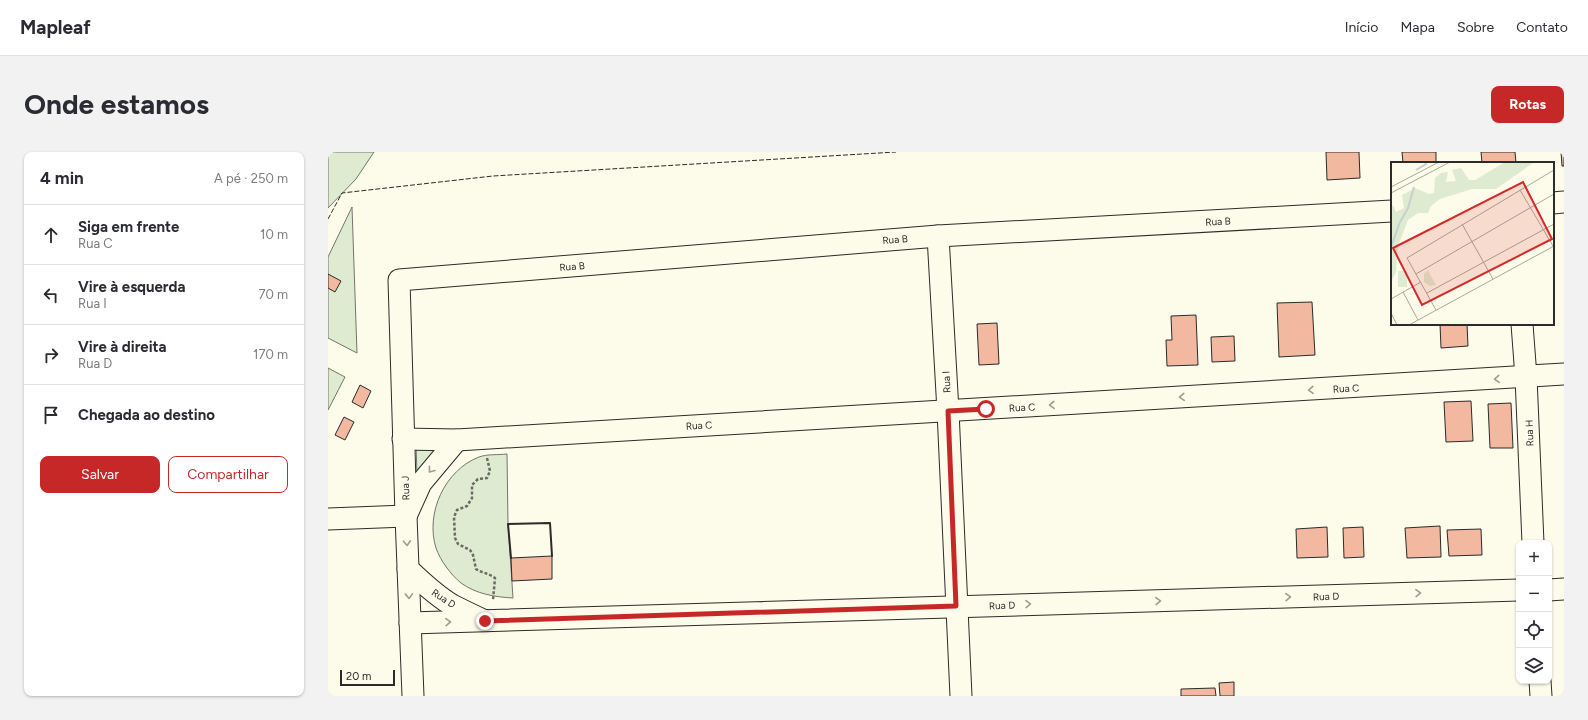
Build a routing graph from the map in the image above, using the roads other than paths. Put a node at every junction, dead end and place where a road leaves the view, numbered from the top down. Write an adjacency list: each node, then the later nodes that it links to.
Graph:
1 (1391, 212): 2 (street, Rua B)
2 (938, 236): 3 (street, Rua B); 7 (street, Rua I)
3 (399, 280): 8 (street, Rua J)
4 (1522, 325): 6 (street, Rua H)
5 (1564, 374): 6 (street, Rua C)
6 (1526, 377): 7 (street, Rua C, one-way to 7); 12 (street, Rua H)
7 (948, 411): 9 (street, Rua C); 17 (street, Rua I)
8 (403, 439): 9 (street, Rua C); 10 (street, Rua J)
9 (456, 440): 10 (street, one-way to 10)
10 (406, 516): 11 (street); 13 (street, Rua J, one-way to 13)
11 (328, 519)
12 (1533, 540)
13 (408, 569): 18 (street, Rua D); 19 (street, Rua J, one-way to 19)
14 (1564, 589): 16 (street)
15 (1516, 590): 17 (street, Rua D, one-way to 15)
16 (1552, 590)
17 (956, 606): 18 (street, Rua D); 22 (street, Rua I)
18 (485, 621): 19 (street, Rua D, one-way to 18)
19 (410, 623): 21 (street, Rua J)
20 (1540, 684): 23 (street)
21 (413, 696)
22 (961, 696)
23 (1541, 696)

